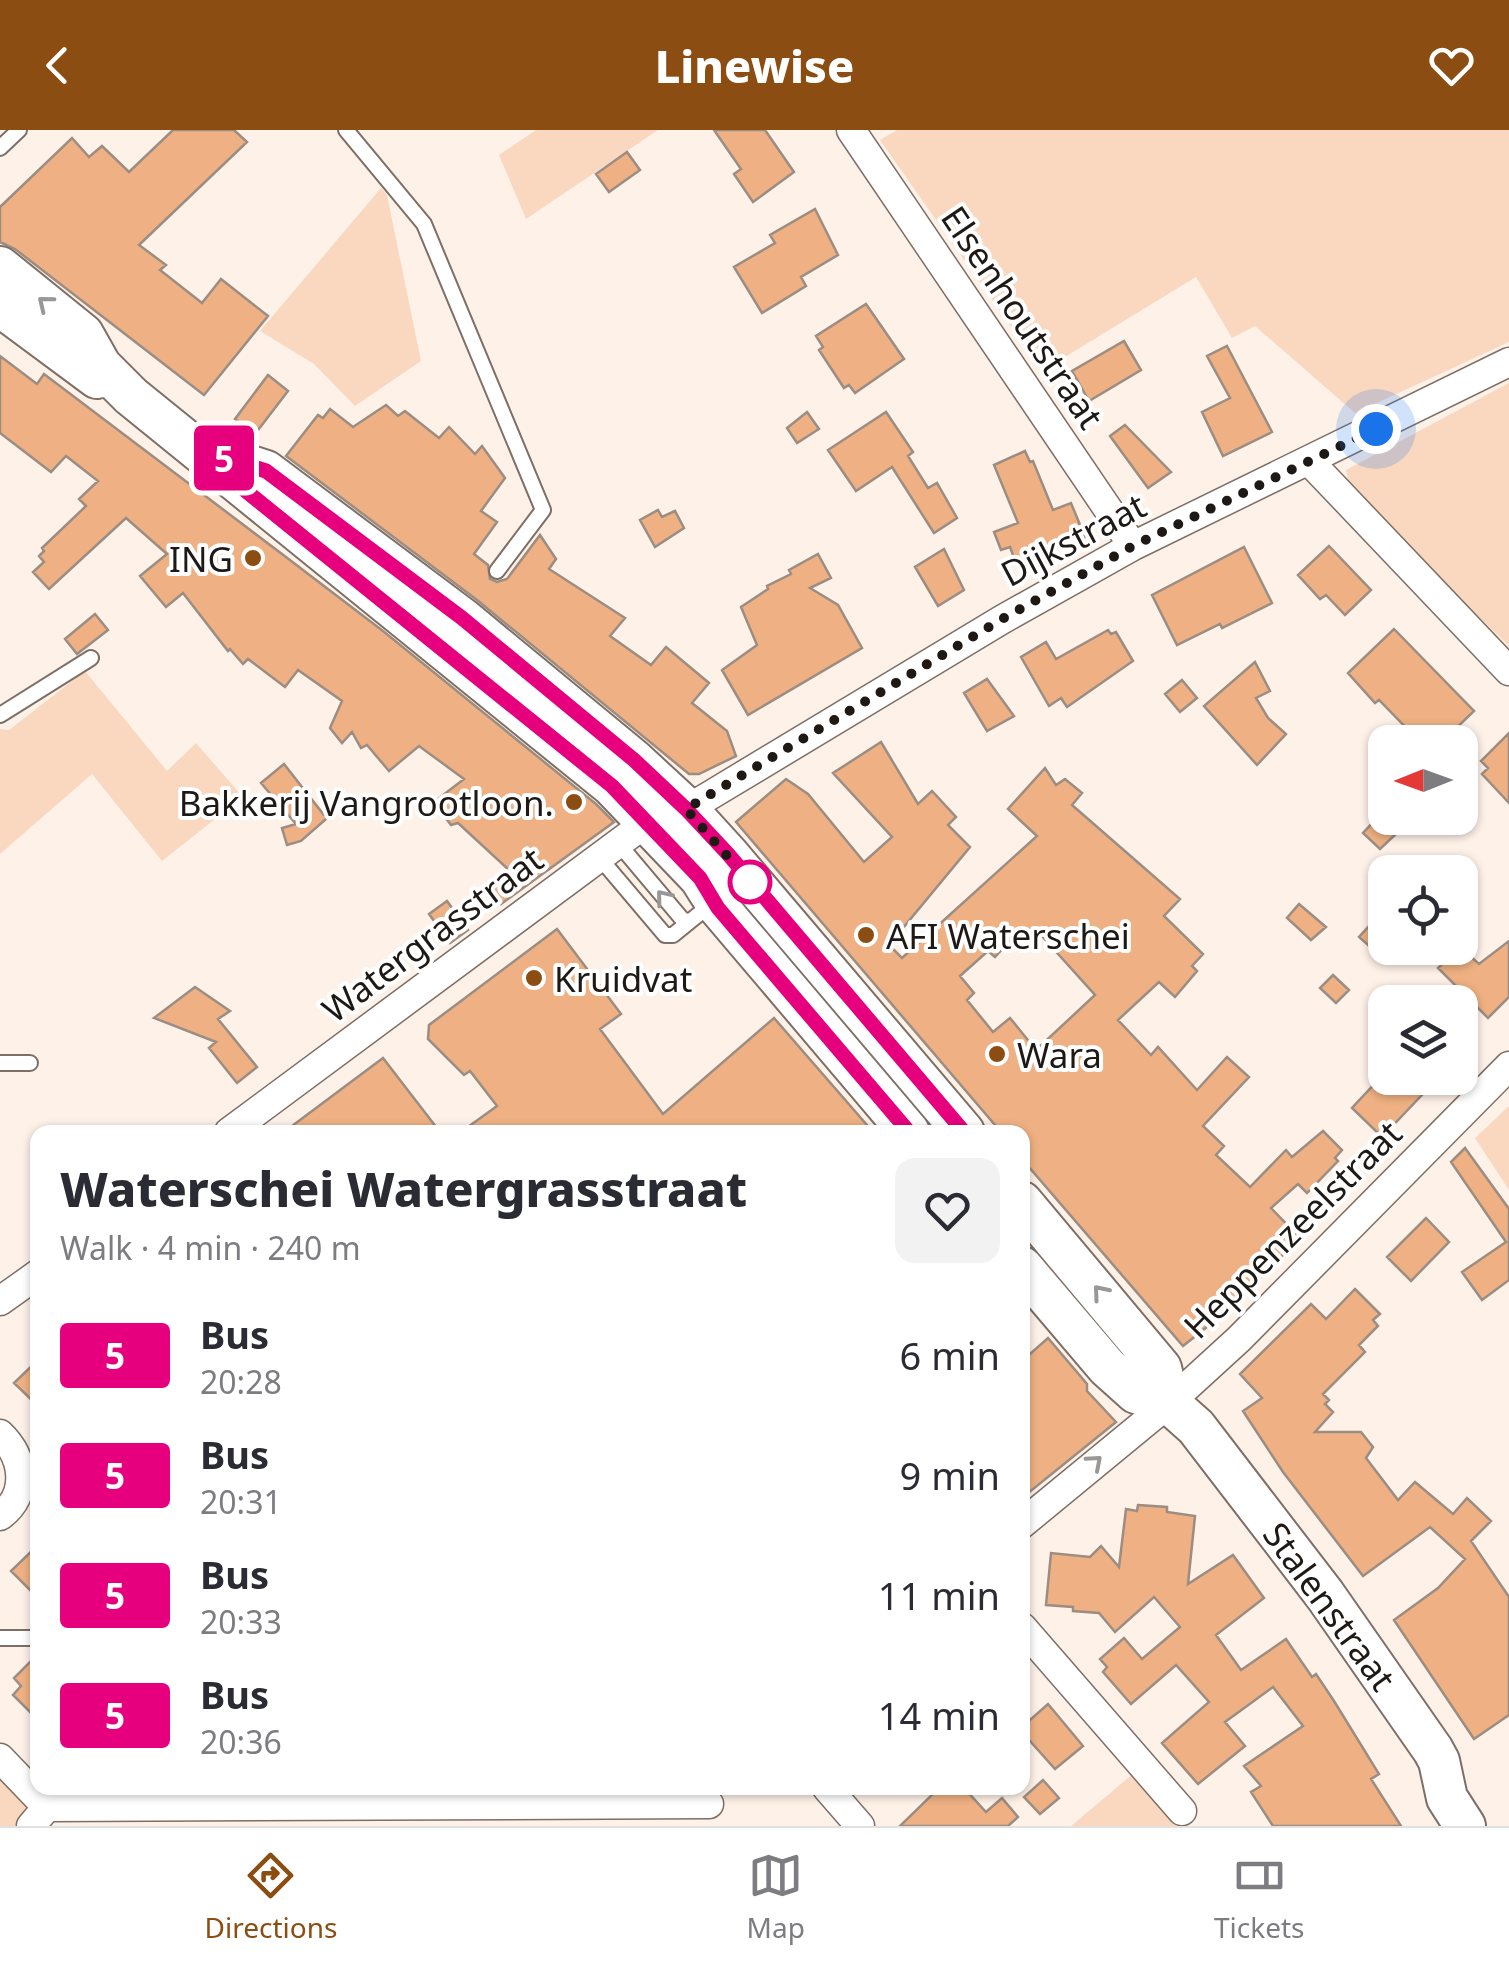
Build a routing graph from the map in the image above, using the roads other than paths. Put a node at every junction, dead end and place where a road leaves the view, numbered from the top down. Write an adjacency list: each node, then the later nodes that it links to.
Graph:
1 (18, 130): 4 (lane)
2 (346, 130): 11 (lane)
3 (851, 130): 10 (street, Elsenhoutstraat)
4 (0, 148)
5 (0, 267): 8 (street, one-way to 5)
6 (0, 306): 8 (street)
7 (1509, 362): 9 (street, Dijkstraat)
8 (131, 396): 12 (street)
9 (1310, 462): 10 (street, Dijkstraat); 14 (street)
10 (1133, 546): 16 (street, Dijkstraat)
11 (497, 571)
12 (458, 624): 16 (street); 17 (street)
13 (91, 658): 15 (lane)
14 (1509, 671)
15 (0, 715)
16 (686, 809): 17 (street, Watergrasstraat); 18 (street)
17 (622, 840): 19 (street); 19 (lane, one-way to 17); 23 (street, Watergrasstraat)
18 (750, 881): 19 (street); 25 (street)
19 (708, 910): 24 (street)
20 (0, 1063): 21 (lane)
21 (30, 1063)
22 (1509, 1066): 32 (street, Heppenzeelstraat)
23 (238, 1125)
24 (903, 1125)
25 (958, 1125)
26 (1030, 1212): 30 (street, Stalenstraat, one-way to 26)
27 (30, 1280): 29 (street)
28 (1034, 1290): 31 (street, Stalenstraat)
29 (0, 1301)
30 (1138, 1340): 31 (street); 32 (street, Stalenstraat)
31 (1107, 1367): 32 (street, Stalenstraat)
32 (1169, 1402): 36 (street, Heppenzeelstraat, one-way to 32); 46 (street, Stalenstraat)
33 (0, 1434): 34 (street)
34 (29, 1473): 35 (street)
35 (0, 1516)
36 (1030, 1517)
37 (1030, 1636): 43 (street)
38 (0, 1638): 39 (lane)
39 (30, 1638)
40 (0, 1758): 44 (street)
41 (833, 1795): 45 (street)
42 (714, 1806): 44 (street)
43 (1182, 1811)
44 (39, 1816)
45 (860, 1826)
46 (1464, 1826)

